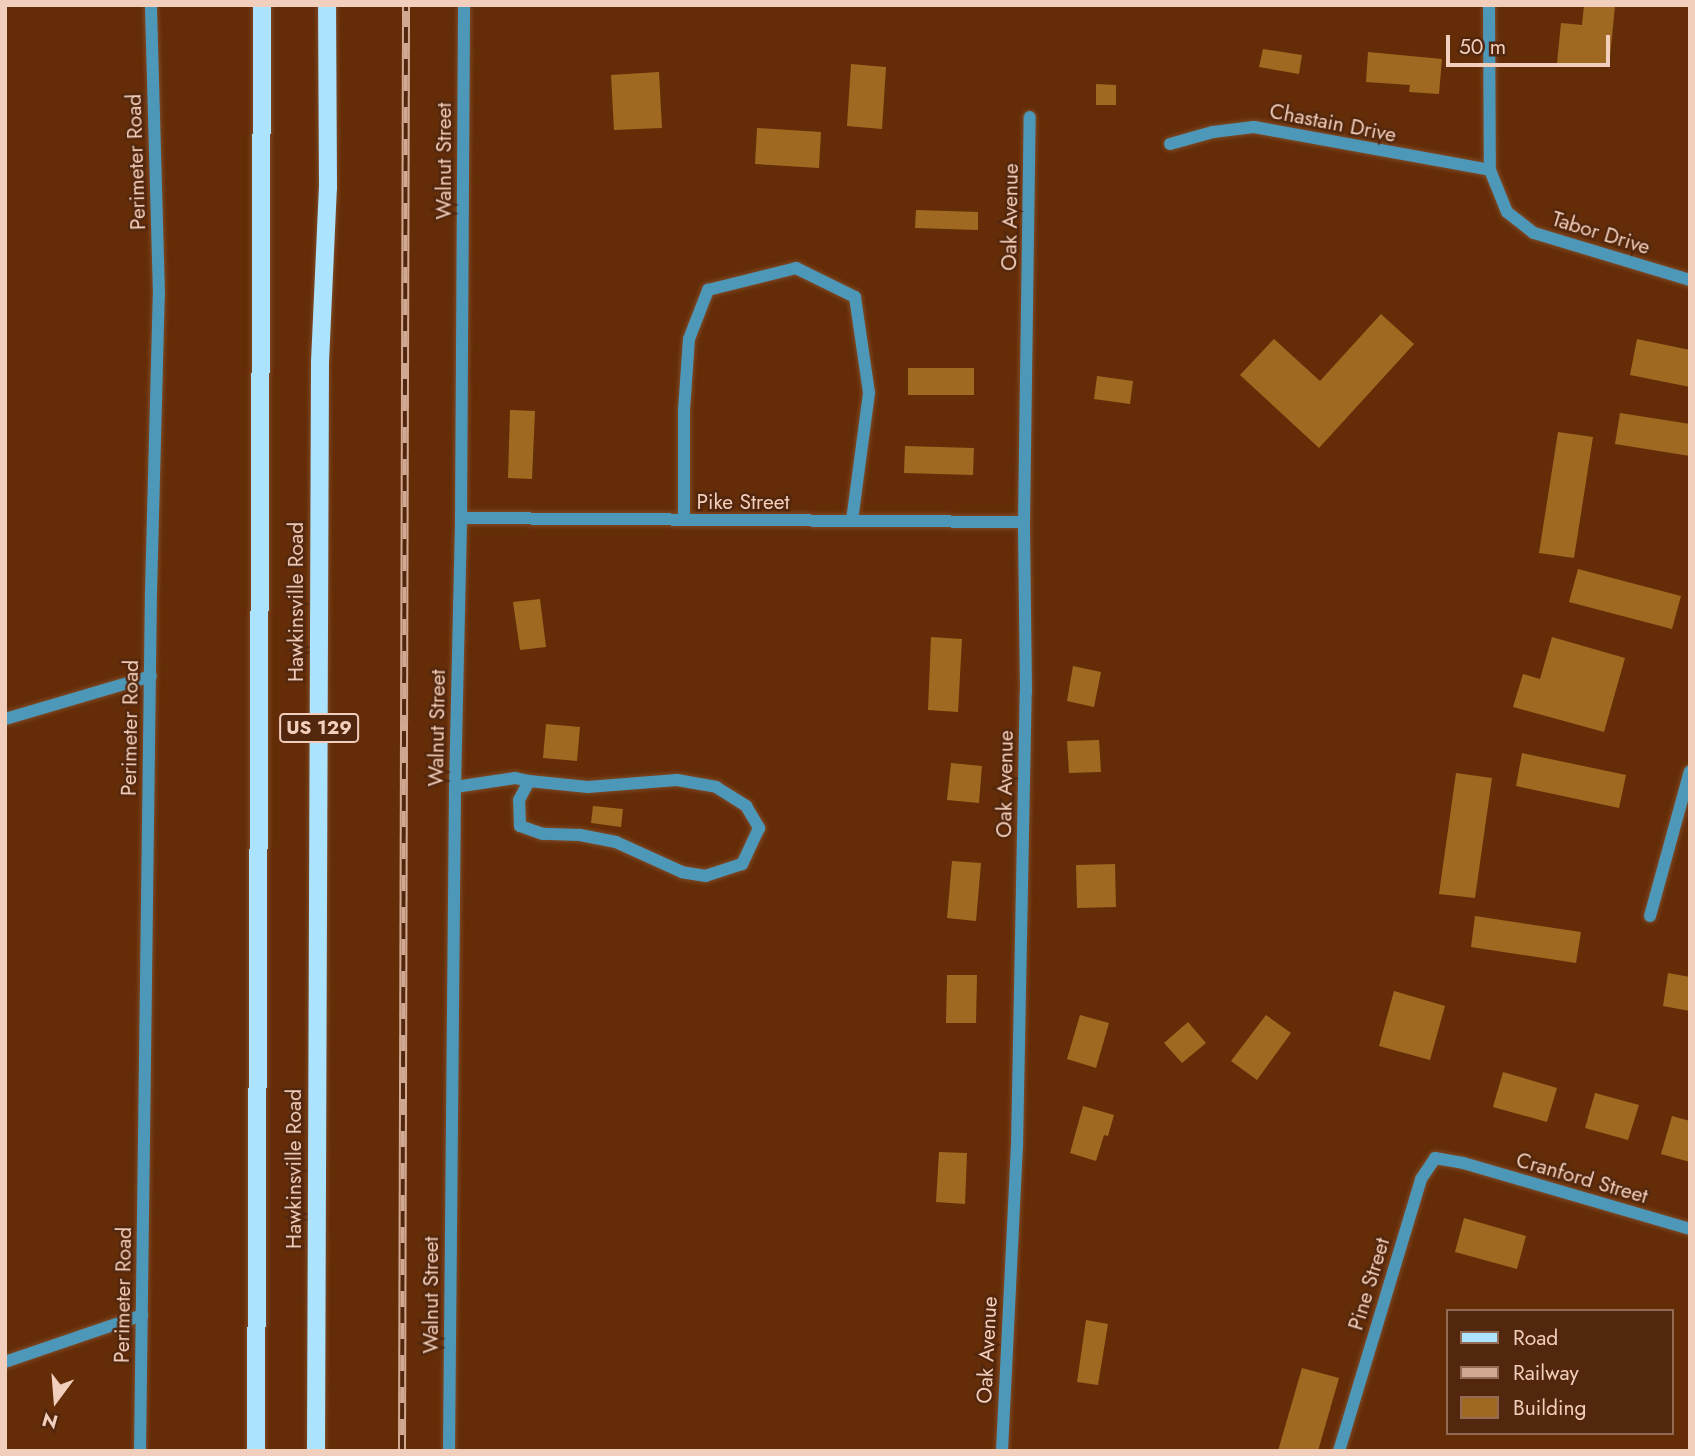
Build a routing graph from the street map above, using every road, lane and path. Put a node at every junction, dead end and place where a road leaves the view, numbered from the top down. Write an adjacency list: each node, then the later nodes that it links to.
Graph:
1 (151, 5): 14 (street, Perimeter Road)
2 (262, 5): 25 (main road, Hawkinsville Road / US 129)
3 (327, 5): 26 (main road, Hawkinsville Road / US 129)
4 (464, 5): 10 (street, Walnut Street)
5 (1489, 5): 8 (street, Tabor Drive)
6 (1030, 117): 13 (street, Oak Avenue)
7 (1170, 144): 8 (street, Chastain Drive)
8 (1490, 170): 9 (street, Tabor Drive)
9 (1690, 280)
10 (461, 518): 11 (street, Pike Street); 18 (street, Walnut Street)
11 (684, 520): 12 (street, Pike Street); 12 (street)
12 (852, 521): 13 (street, Pike Street)
13 (1024, 522): 28 (street, Oak Avenue)
14 (151, 677): 15 (street); 22 (street, Perimeter Road)
15 (5, 719)
16 (1690, 771): 19 (street)
17 (529, 780): 17 (street); 18 (street)
18 (455, 787): 27 (street, Walnut Street)
19 (1650, 916)
20 (1463, 1163): 21 (street, Cranford Street); 29 (street, Pine Street)
21 (1690, 1229)
22 (142, 1315): 23 (street); 24 (street, Perimeter Road)
23 (5, 1363)
24 (140, 1451)
25 (256, 1451)
26 (316, 1451)
27 (449, 1451)
28 (1002, 1451)
29 (1339, 1451)

